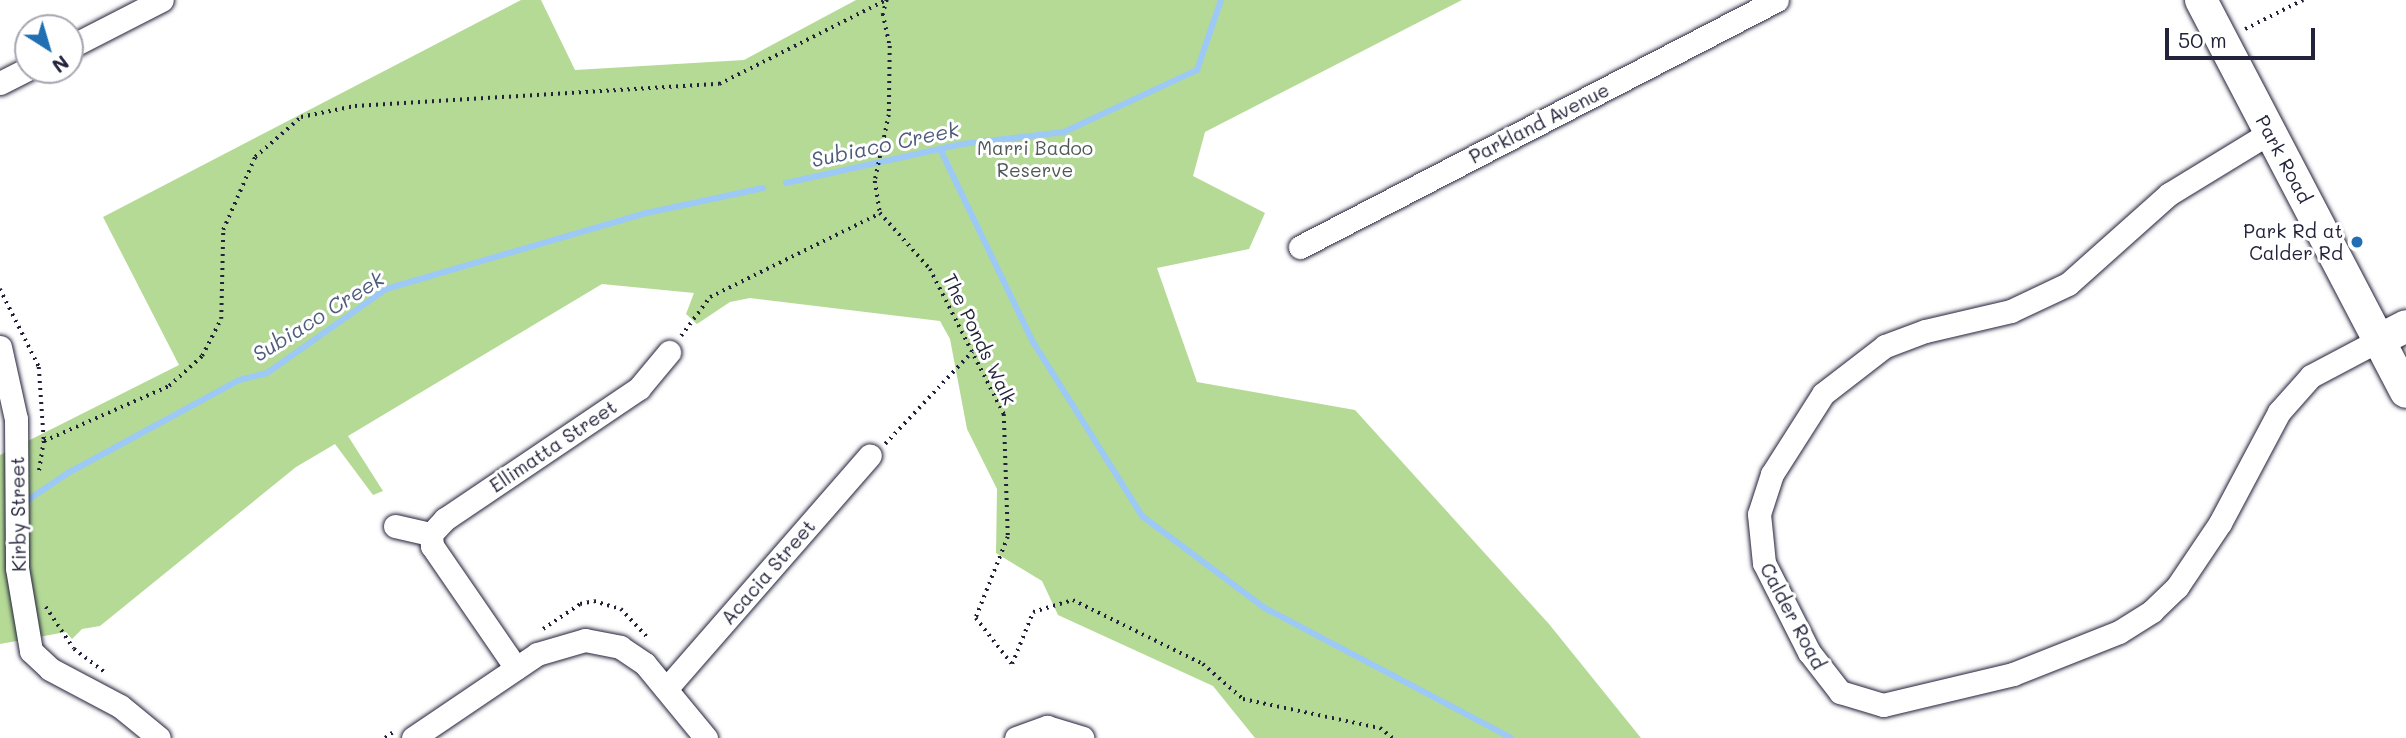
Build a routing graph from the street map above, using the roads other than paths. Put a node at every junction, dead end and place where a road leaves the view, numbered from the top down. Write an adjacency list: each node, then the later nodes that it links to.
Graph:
1 (162, 0): 4 (street)
2 (1777, 0): 6 (street, Parkland Avenue)
3 (2201, 0): 5 (street, Park Road)
4 (84, 40)
5 (2269, 133): 7 (street, Park Road); 7 (street, Calder Road)
6 (1300, 247)
7 (2393, 333): 10 (street, Park Road)
8 (0, 347): 16 (street, Kirby Street)
9 (669, 352): 13 (street, Ellimatta Street)
10 (2406, 393)
11 (870, 455): 15 (street, Acacia Street)
12 (396, 526): 13 (street)
13 (431, 534): 14 (street)
14 (516, 668): 15 (street); 17 (street)
15 (666, 689): 18 (street)
16 (159, 738)
17 (414, 738)
18 (706, 738)
19 (1016, 738): 20 (street)
20 (1082, 738)

